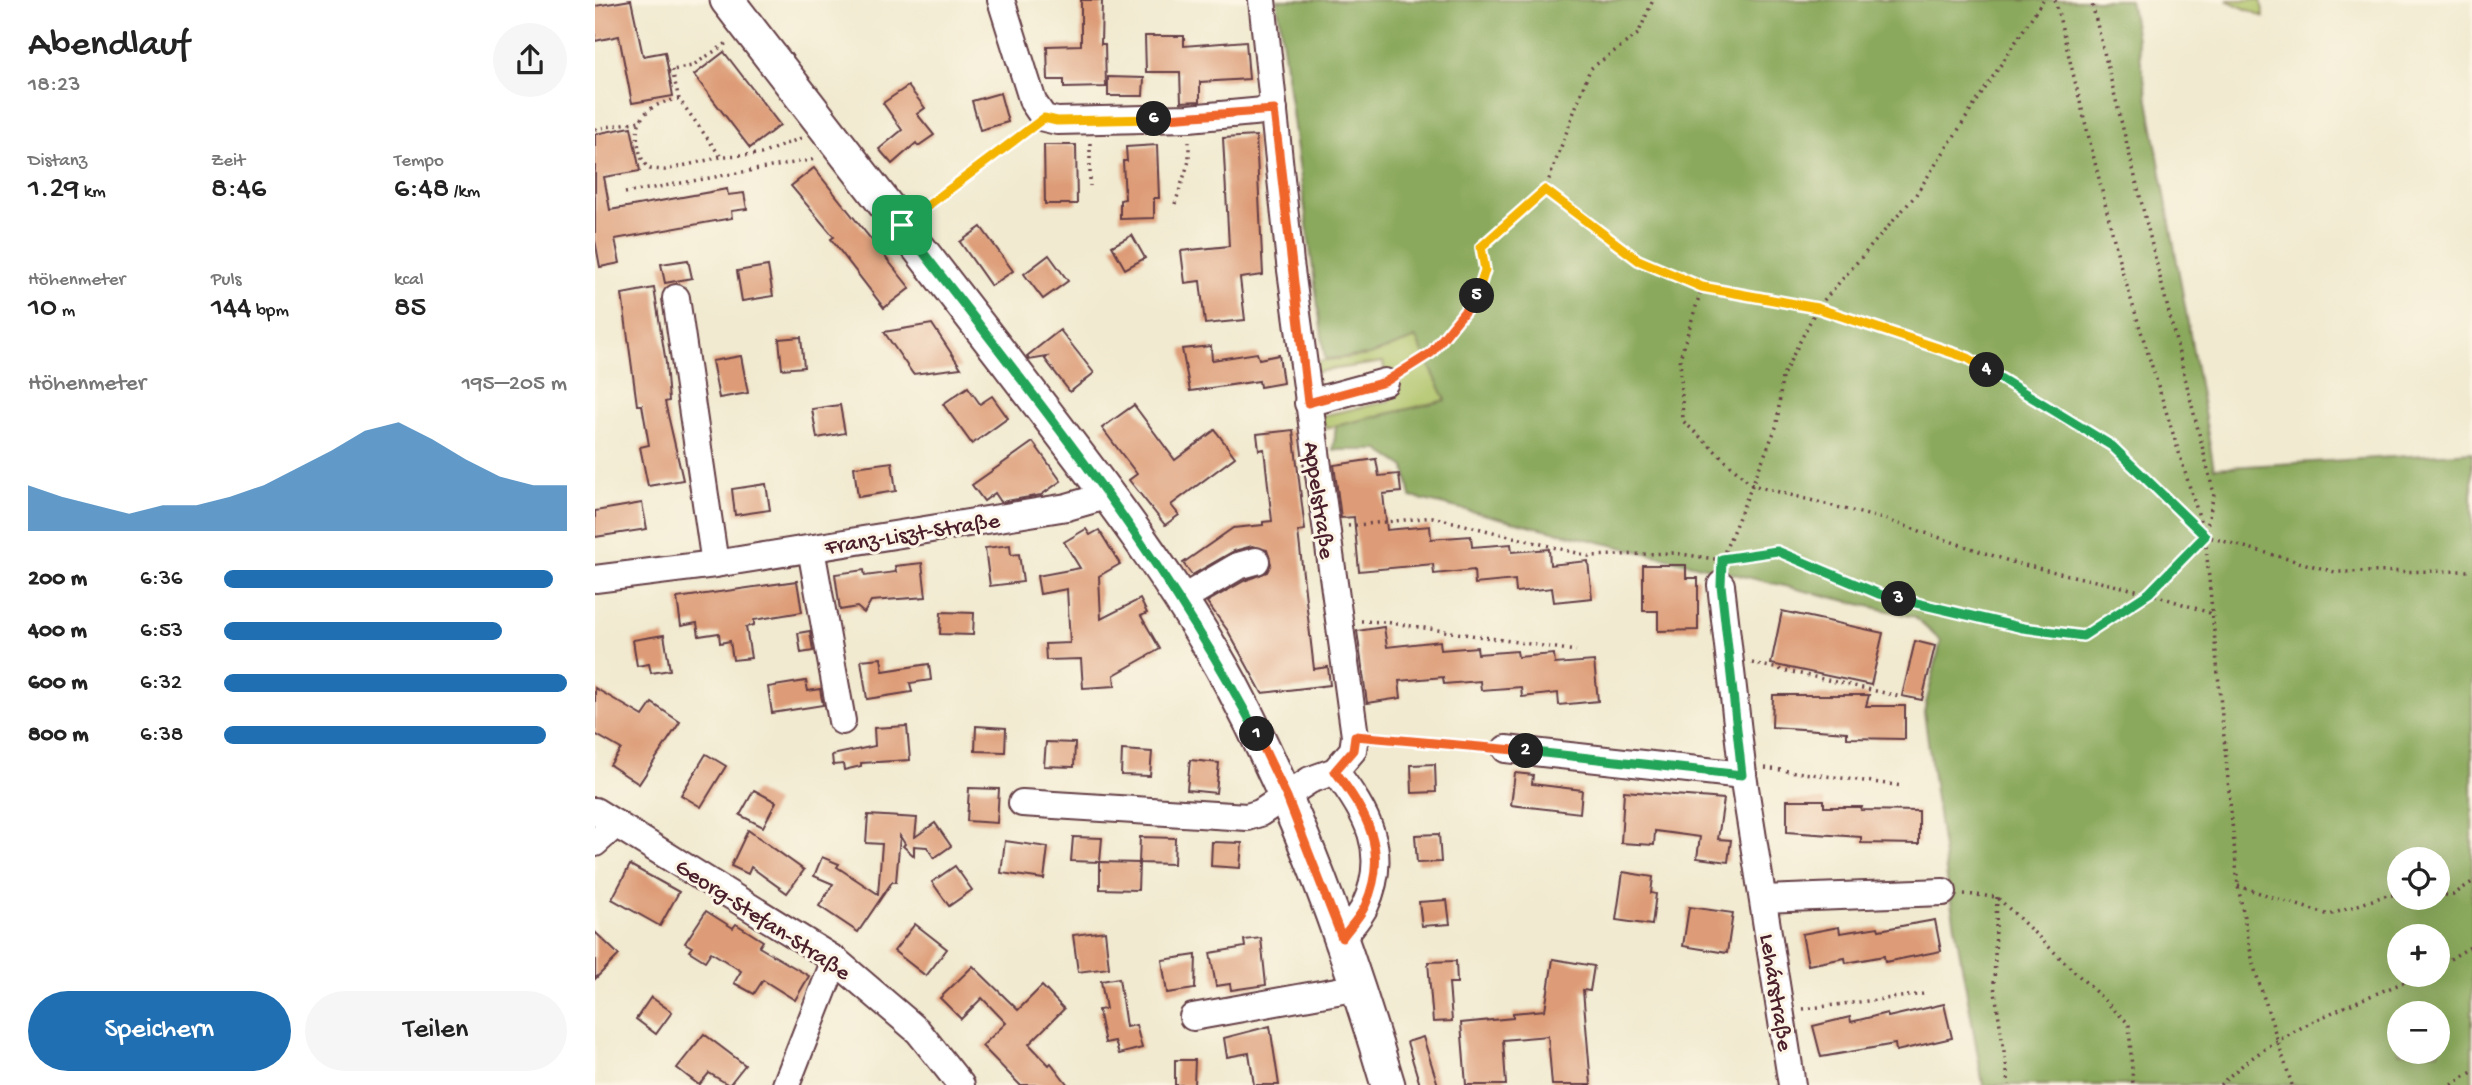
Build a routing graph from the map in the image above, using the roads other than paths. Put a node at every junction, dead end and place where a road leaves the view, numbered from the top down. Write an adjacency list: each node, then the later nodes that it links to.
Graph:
1 (727, 0): 8 (main road)
2 (1001, 0): 4 (street)
3 (1262, 0): 4 (street, Appelstraße)
4 (1274, 110): 7 (street, Appelstraße)
5 (676, 298): 11 (street)
6 (1385, 382): 7 (street)
7 (1308, 403): 18 (street, Appelstraße)
8 (1109, 495): 9 (street, Franz-Liszt-Straße); 14 (main road)
9 (811, 549): 11 (street, Franz-Liszt-Straße); 15 (street)
10 (1256, 562): 14 (street)
11 (715, 564): 13 (street, Franz-Liszt-Straße)
12 (1721, 572): 17 (street, Lehárstraße)
13 (595, 579)
14 (1180, 600): 19 (main road)
15 (842, 721)
16 (1506, 749): 17 (street)
17 (1742, 770): 24 (street, Lehárstraße)
18 (1335, 771): 19 (street); 25 (street)
19 (1287, 797): 20 (street); 25 (main road)
20 (1022, 803)
21 (605, 817): 22 (street, Georg-Stefan-Straße); 26 (street, Georg-Stefan-Straße)
22 (595, 843)
23 (1943, 892): 24 (street, Lehárstraße)
24 (1763, 899): 32 (street, Lehárstraße)
25 (1342, 938): 27 (main road)
26 (835, 960): 29 (street); 30 (street, Georg-Stefan-Straße)
27 (1359, 987): 28 (street); 31 (main road)
28 (1193, 1017)
29 (786, 1085)
30 (961, 1085)
31 (1388, 1085)
32 (1792, 1085)

